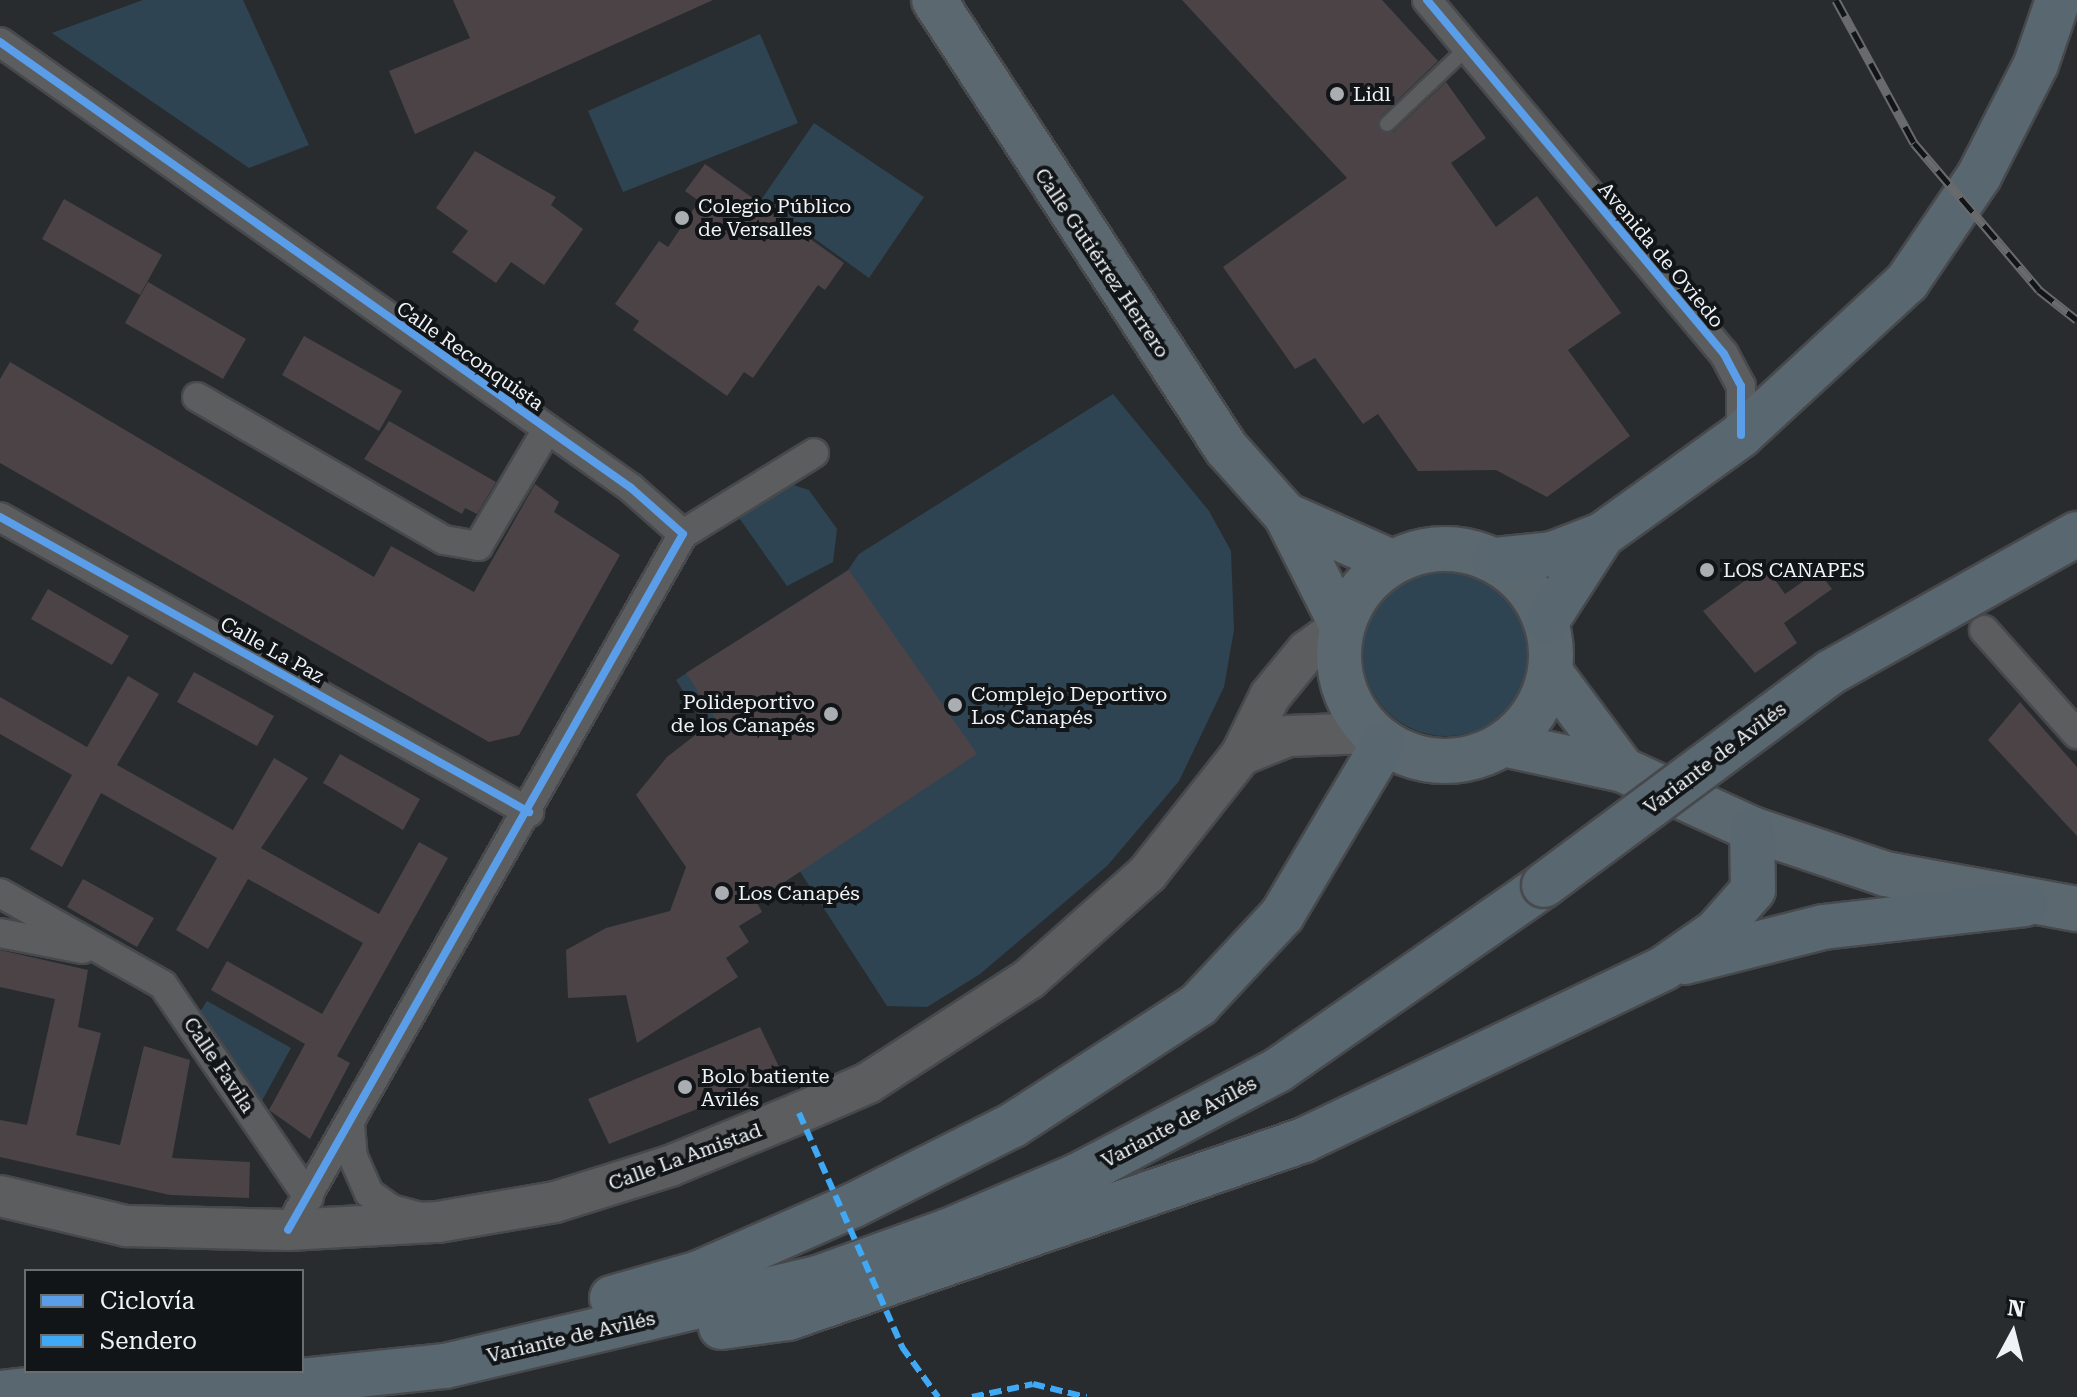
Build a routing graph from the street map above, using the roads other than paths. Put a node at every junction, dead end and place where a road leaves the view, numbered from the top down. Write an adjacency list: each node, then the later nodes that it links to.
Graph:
1 (934, 0): 11 (main road, Calle Gutiérrez Herrero)
2 (1427, 0): 5 (street, Avenida de Oviedo)
3 (2058, 0): 9 (highway)
4 (0, 42): 8 (street, Calle Reconquista)
5 (1468, 47): 6 (lane); 9 (street, Avenida de Oviedo)
6 (1387, 124)
7 (197, 397): 8 (street)
8 (547, 430): 13 (street, Calle Reconquista)
9 (1741, 435): 15 (highway)
10 (814, 453): 13 (street)
11 (1286, 515): 17 (main road); 19 (main road)
12 (0, 517): 27 (street, Calle La Paz)
13 (683, 534): 27 (street)
14 (2077, 534): 40 (highway, Variante de Avilés, bridge)
15 (1602, 535): 16 (highway); 18 (highway)
16 (1495, 560): 17 (main road); 18 (main road)
17 (1392, 562): 19 (main road)
18 (1546, 622): 21 (main road)
19 (1342, 626): 23 (main road); 25 (main road, Calle La Amistad)
20 (1984, 630): 22 (street)
21 (1550, 672): 24 (main road); 26 (main road)
22 (2077, 734)
23 (1378, 738): 24 (main road); 25 (main road, Calle La Amistad); 39 (highway)
24 (1503, 744): 26 (main road)
25 (1241, 755): 38 (main road, Calle La Amistad)
26 (1623, 770): 28 (main road)
27 (529, 812): 35 (street)
28 (1752, 829): 30 (main road); 34 (highway)
29 (0, 893): 33 (street, Calle Favila)
30 (2025, 904): 31 (main road); 34 (highway)
31 (2077, 909)
32 (0, 933): 33 (street, Calle Favila)
33 (107, 954): 37 (street, Calle Favila)
34 (1664, 968): 40 (highway)
35 (350, 1125): 37 (street); 38 (street)
36 (0, 1196): 37 (main road, Calle La Amistad)
37 (299, 1214): 38 (main road, Calle La Amistad)
38 (438, 1222)
39 (304, 1359)
40 (445, 1366): 43 (highway, Variante de Avilés)
41 (177, 1373): 42 (highway)
42 (0, 1393)
43 (149, 1397)

